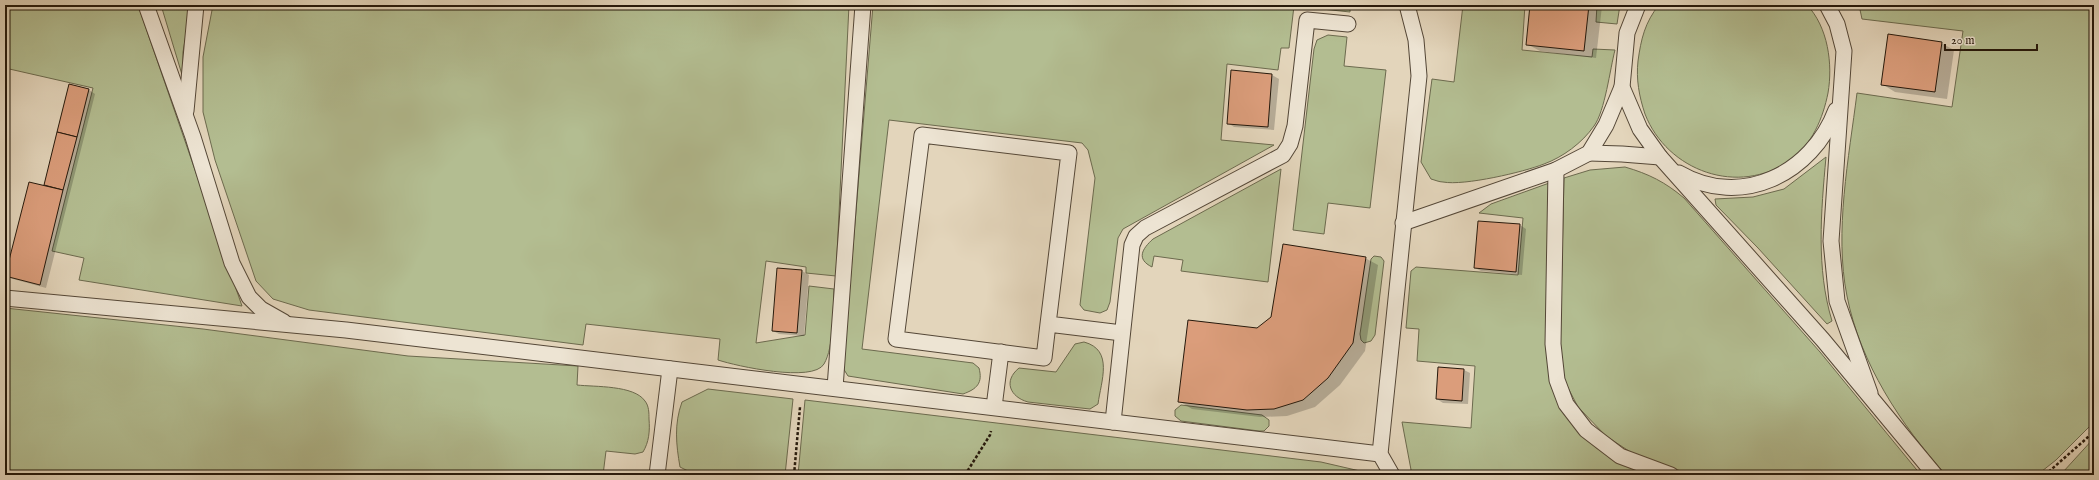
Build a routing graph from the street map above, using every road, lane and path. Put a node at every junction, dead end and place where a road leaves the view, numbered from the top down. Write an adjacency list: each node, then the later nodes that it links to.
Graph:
1 (146, 5): 12 (lane)
2 (196, 5): 12 (lane)
3 (863, 5): 25 (lane)
4 (1407, 5): 17 (lane)
5 (1638, 5): 10 (lane)
6 (1827, 5): 9 (lane)
7 (1838, 5): 9 (lane)
8 (1348, 24): 21 (lane)
9 (1837, 24): 11 (lane)
10 (1622, 87): 13 (lane); 14 (lane)
11 (1841, 97): 15 (lane); 26 (lane)
12 (186, 118): 20 (lane)
13 (1590, 154): 14 (lane); 16 (lane)
14 (1660, 157): 15 (lane)
15 (1671, 169): 26 (lane)
16 (1556, 170): 17 (lane); 35 (lane)
17 (1403, 223): 30 (lane)
18 (5, 298): 20 (lane)
19 (1048, 324): 21 (lane); 22 (lane); 22 (lane)
20 (288, 325): 23 (lane)
21 (1122, 333): 28 (lane)
22 (1001, 352): 27 (lane)
23 (670, 369): 24 (lane); 31 (lane)
24 (802, 385): 25 (lane); 32 (path)
25 (835, 388): 27 (lane)
26 (1874, 403): 36 (lane)
27 (994, 407): 28 (lane); 33 (path)
28 (1113, 422): 30 (lane)
29 (2094, 429): 37 (path)
30 (1380, 454): 34 (lane)
31 (657, 475)
32 (794, 475)
33 (965, 475)
34 (1392, 475)
35 (1671, 475)
36 (1935, 475)
37 (2044, 475)

